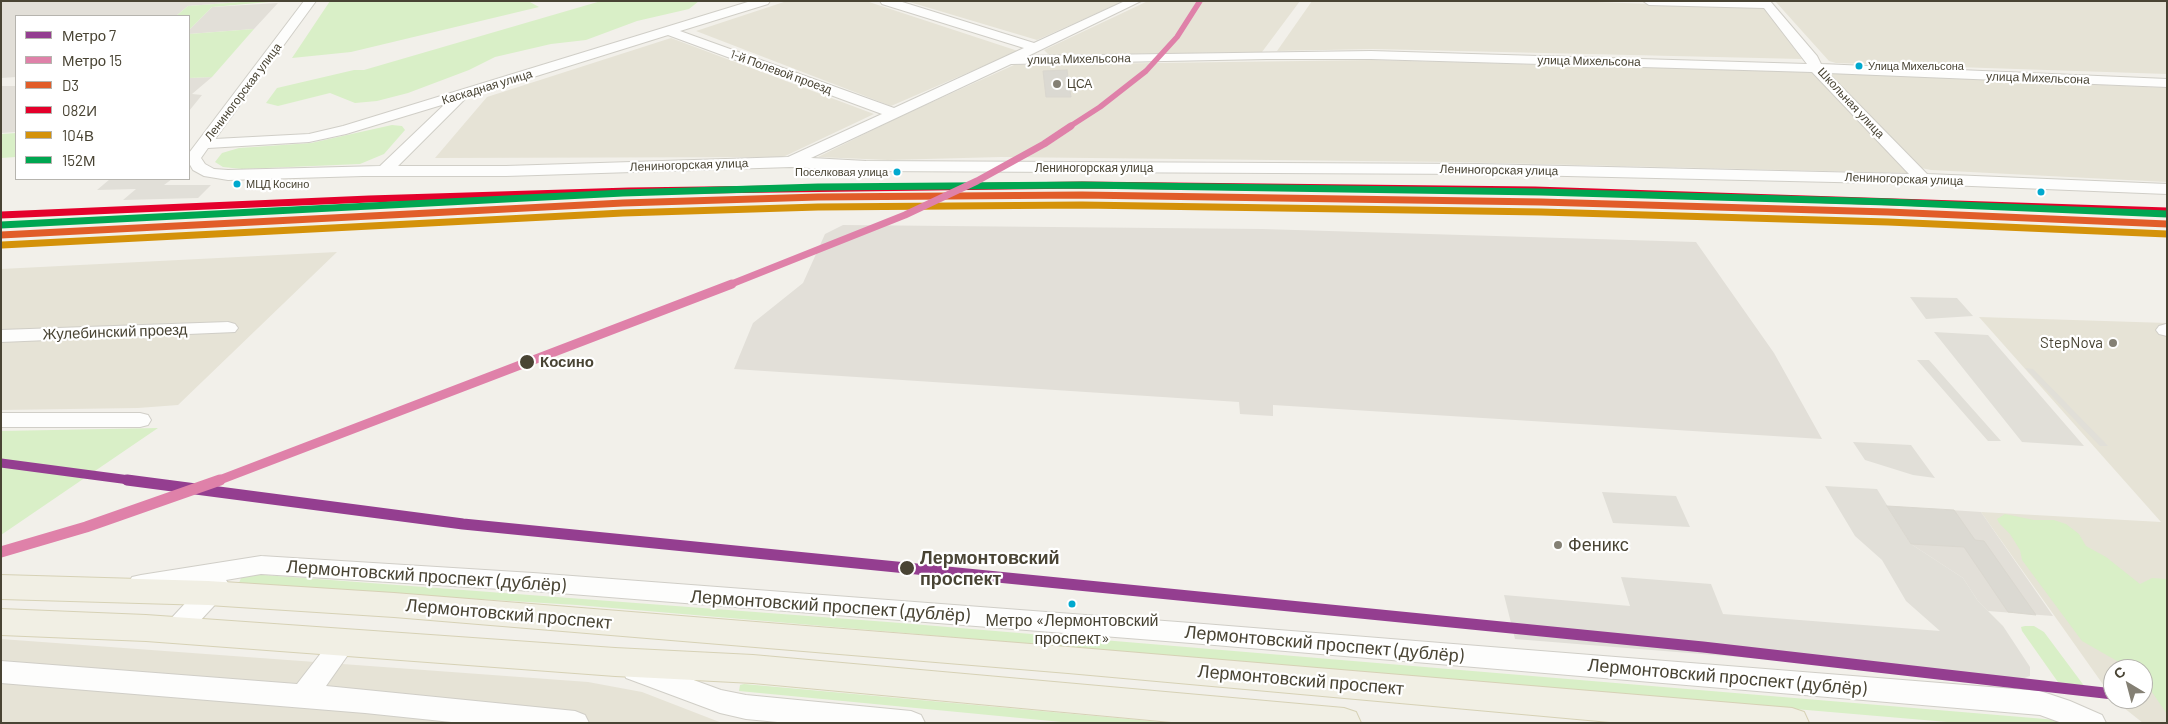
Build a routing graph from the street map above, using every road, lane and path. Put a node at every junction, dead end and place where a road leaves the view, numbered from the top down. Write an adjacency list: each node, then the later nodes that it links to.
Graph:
1 (310, 1): 14 (street, Лениногорская улица)
2 (764, 1): 7 (street, Каскадная улица)
3 (886, 1): 8 (street)
4 (1136, 1): 8 (street)
5 (1649, 1): 6 (street)
6 (1766, 3): 10 (street, Школьная улица)
7 (669, 31): 12 (street, Каскадная улица); 13 (street, 1-й Полевой проезд)
8 (1036, 48): 9 (street)
9 (1010, 60): 10 (street, улица Михельсона); 13 (street)
10 (1816, 68): 11 (street, улица Михельсона); 17 (street, Школьная улица)
11 (2167, 83)
12 (462, 95): 14 (street, Каскадная улица); 16 (street)
13 (894, 113): 15 (street)
14 (204, 144): 16 (street, Лениногорская улица)
15 (791, 162): 16 (street, Лениногорская улица); 17 (street, Лениногорская улица)
16 (384, 171)
17 (1923, 179): 18 (street, Лениногорская улица)
18 (2167, 189)
19 (228, 328): 20 (street, Жулебинский проезд)
20 (1, 336)
21 (1, 420): 22 (street)
22 (140, 420)
23 (261, 565): 25 (street, Лермонтовский проспект (дублёр)); 26 (street); 37 (street, Лермонтовский проспект (дублёр))
24 (1, 587): 25 (main road, Лермонтовский проспект)
25 (104, 590): 26 (main road, Лермонтовский проспект)
26 (208, 593): 28 (street); 36 (main road, Лермонтовский проспект)
27 (1, 622): 28 (main road)
28 (175, 631): 29 (main road)
29 (344, 642): 30 (main road); 32 (street)
30 (615, 662): 34 (street); 35 (main road)
31 (1, 672): 32 (street)
32 (304, 696): 33 (street)
33 (575, 723)
34 (912, 723)
35 (1344, 723)
36 (1792, 723)
37 (2092, 723)

